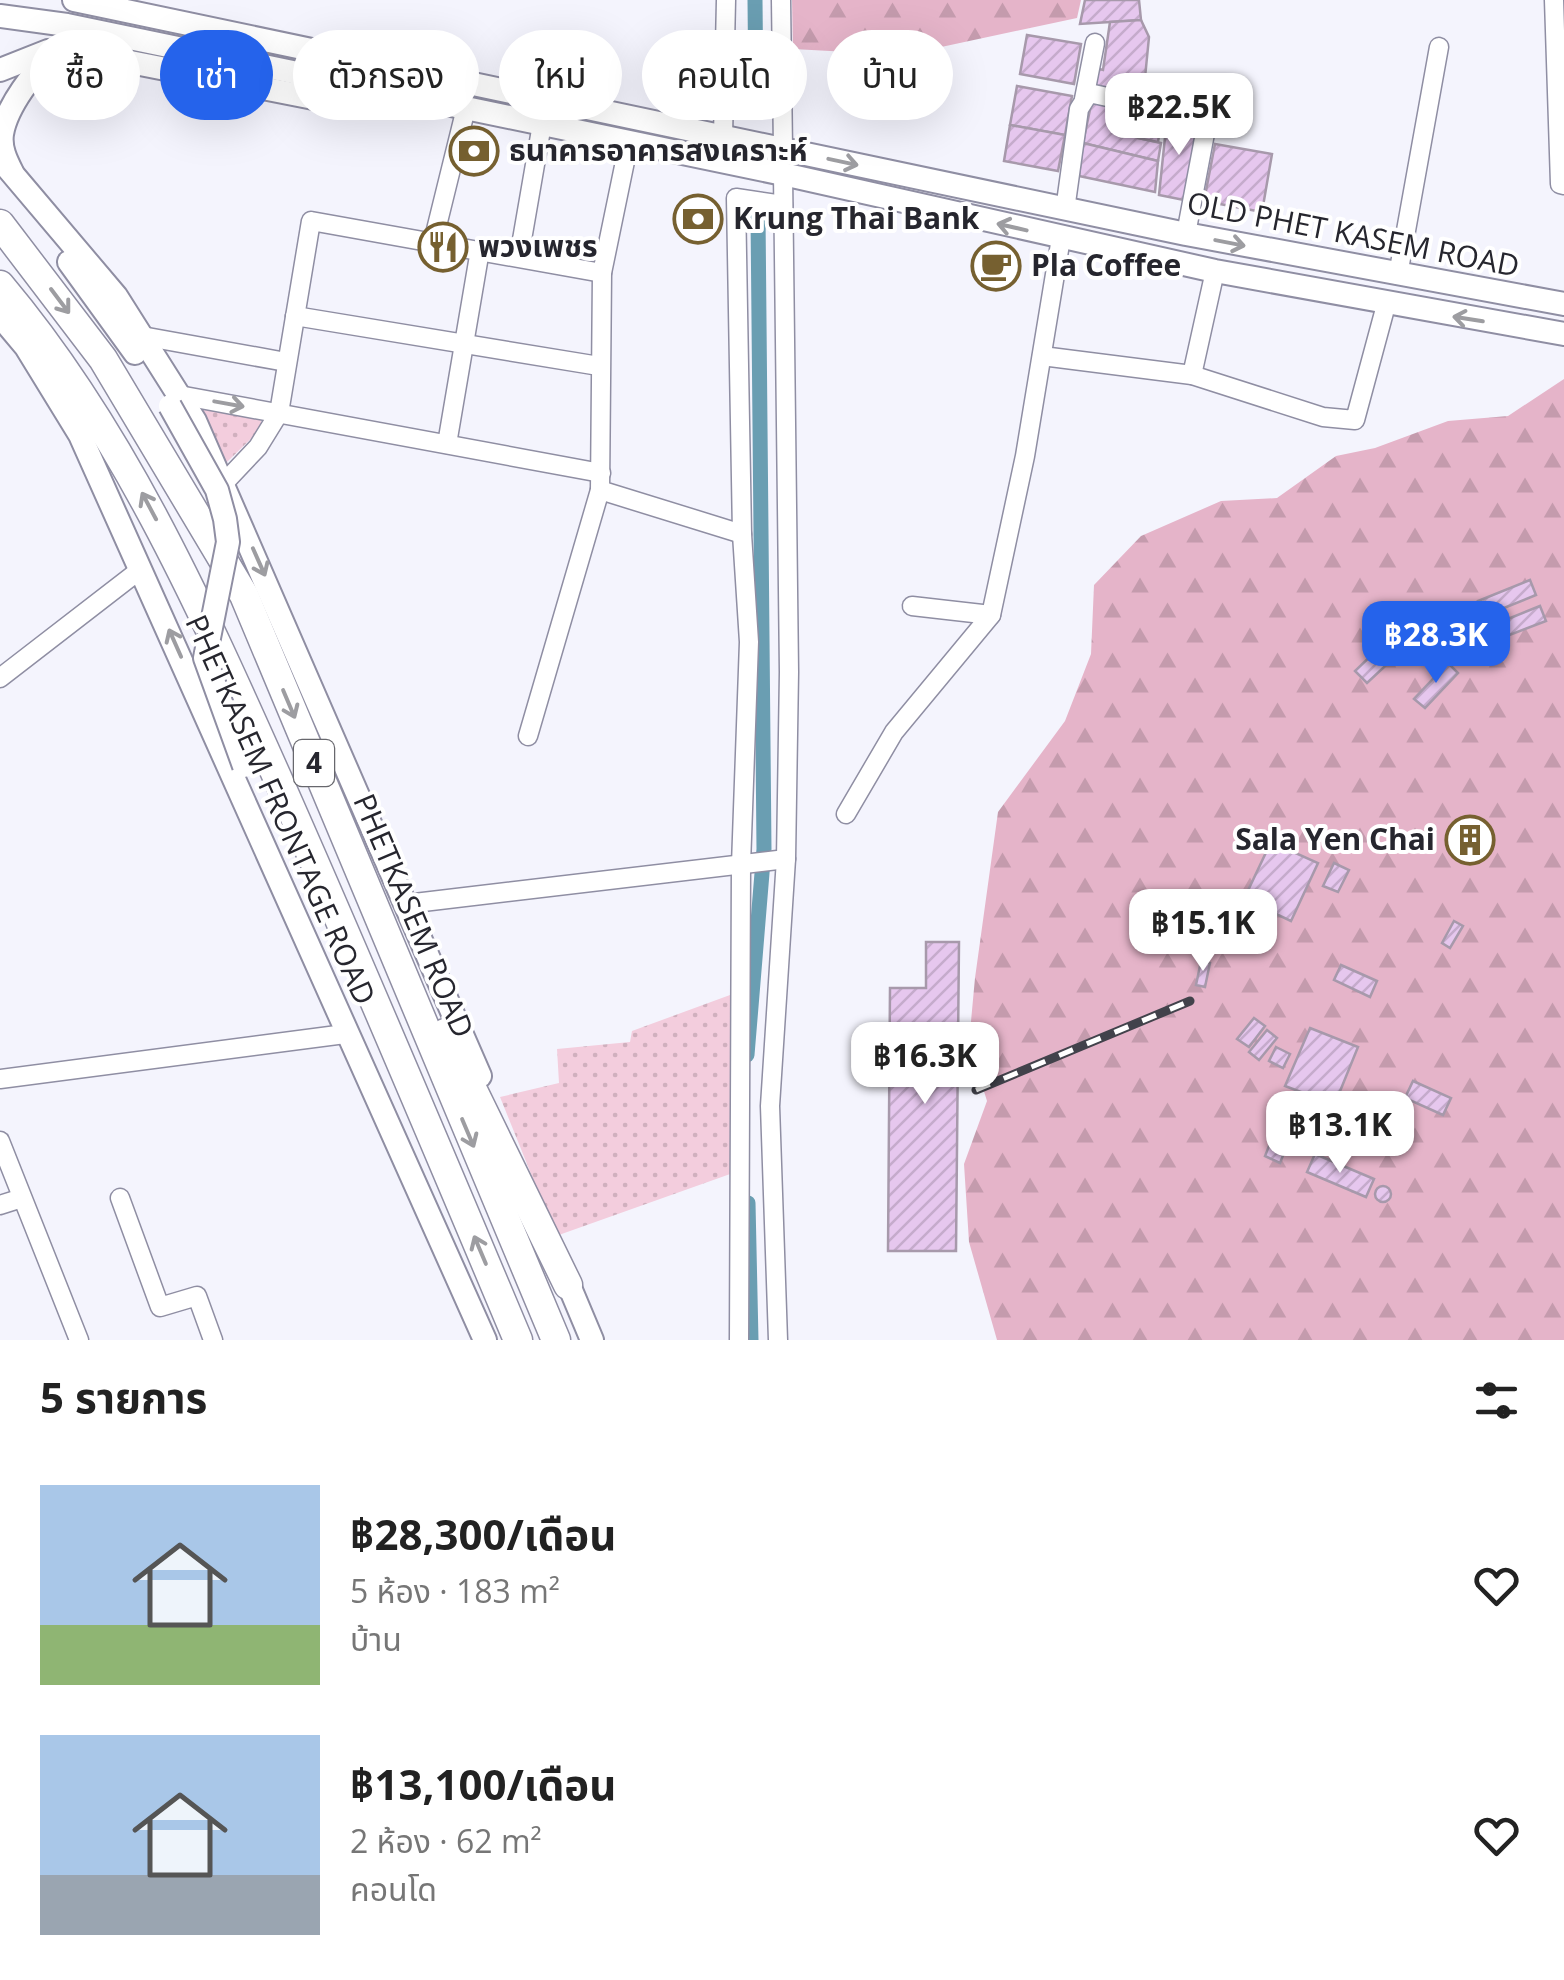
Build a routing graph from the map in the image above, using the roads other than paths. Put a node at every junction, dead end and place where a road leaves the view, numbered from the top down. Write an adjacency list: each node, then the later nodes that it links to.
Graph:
1 (74, 0): 18 (main road, OLD PHET KASEM ROAD)
2 (726, 0): 18 (street)
3 (781, 0): 20 (street)
4 (1554, 0): 23 (street)
5 (0, 16): 11 (main road, OLD PHET KASEM ROAD)
6 (1096, 43): 14 (street)
7 (1439, 47): 34 (street)
8 (30, 59): 10 (main road)
9 (140, 64): 13 (main road)
10 (0, 70)
11 (293, 72)
12 (30, 83): 21 (main road)
13 (293, 93)
14 (1084, 98): 25 (street); 27 (street)
15 (479, 111): 17 (main road, OLD PHET KASEM ROAD)
16 (463, 120): 29 (street)
17 (542, 124): 19 (main road, OLD PHET KASEM ROAD); 31 (street)
18 (722, 136): 20 (main road, OLD PHET KASEM ROAD)
19 (629, 142): 22 (main road, OLD PHET KASEM ROAD); 33 (street)
20 (783, 149): 25 (main road, OLD PHET KASEM ROAD, one-way to 25)
21 (4, 171): 41 (main road, 4); 47 (main road)
22 (782, 174): 24 (street); 28 (main road, OLD PHET KASEM ROAD, one-way to 22)
23 (1564, 185)
24 (783, 205): 52 (street); 60 (street)
25 (1065, 210): 27 (main road, OLD PHET KASEM ROAD)
26 (0, 224): 58 (highway, PHETKASEM ROAD / 4, one-way to 58)
27 (1186, 234): 34 (main road, OLD PHET KASEM ROAD, one-way to 34)
28 (1061, 238): 32 (main road, OLD PHET KASEM ROAD); 43 (street)
29 (433, 242): 30 (street); 39 (street)
30 (480, 250): 31 (street); 42 (street)
31 (519, 257): 33 (street)
32 (1215, 272): 37 (main road, OLD PHET KASEM ROAD); 46 (street)
33 (602, 273): 45 (street)
34 (1398, 275): 36 (main road, OLD PHET KASEM ROAD)
35 (0, 286): 74 (highway, 4, one-way to 35)
36 (1564, 304)
37 (1386, 305): 40 (main road, OLD PHET KASEM ROAD, one-way to 37); 46 (street)
38 (0, 316): 53 (main road, PHETKASEM FRONTAGE ROAD)
39 (295, 316): 42 (street); 44 (street)
40 (1564, 334)
41 (142, 336): 44 (street); 47 (main road, 4)
42 (464, 344): 45 (street); 49 (street)
43 (1042, 356): 46 (street); 55 (street)
44 (286, 362): 48 (street)
45 (599, 366): 50 (street)
46 (1192, 376)
47 (175, 400): 48 (street, one-way to 48); 51 (main road, 4); 68 (main road, bridge)
48 (279, 413): 49 (street); 51 (street)
49 (447, 444): 50 (street)
50 (601, 482): 52 (street); 57 (street)
51 (224, 483): 62 (main road, 4, one-way to 62)
52 (742, 534): 61 (street)
53 (141, 569): 56 (street); 63 (main road, PHETKASEM FRONTAGE ROAD, one-way to 53)
54 (912, 606): 55 (street)
55 (991, 615): 59 (street)
56 (0, 678)
57 (528, 736)
58 (324, 785): 70 (highway); 75 (highway, PHETKASEM ROAD / 4, one-way to 75)
59 (846, 814)
60 (781, 860): 61 (street); 78 (street)
61 (746, 864): 62 (street); 77 (street)
62 (406, 904): 70 (main road, 4)
63 (345, 1034): 64 (street); 68 (main road, PHETKASEM FRONTAGE ROAD)
64 (0, 1079)
65 (0, 1141): 66 (street)
66 (22, 1198): 69 (street); 71 (street)
67 (120, 1198): 72 (street)
68 (426, 1202): 73 (main road, PHETKASEM FRONTAGE ROAD)
69 (0, 1205)
70 (568, 1285): 76 (main road, 4)
71 (80, 1340)
72 (212, 1340)
73 (485, 1340)
74 (518, 1340)
75 (556, 1340)
76 (592, 1340)
77 (739, 1340)
78 (778, 1340)

